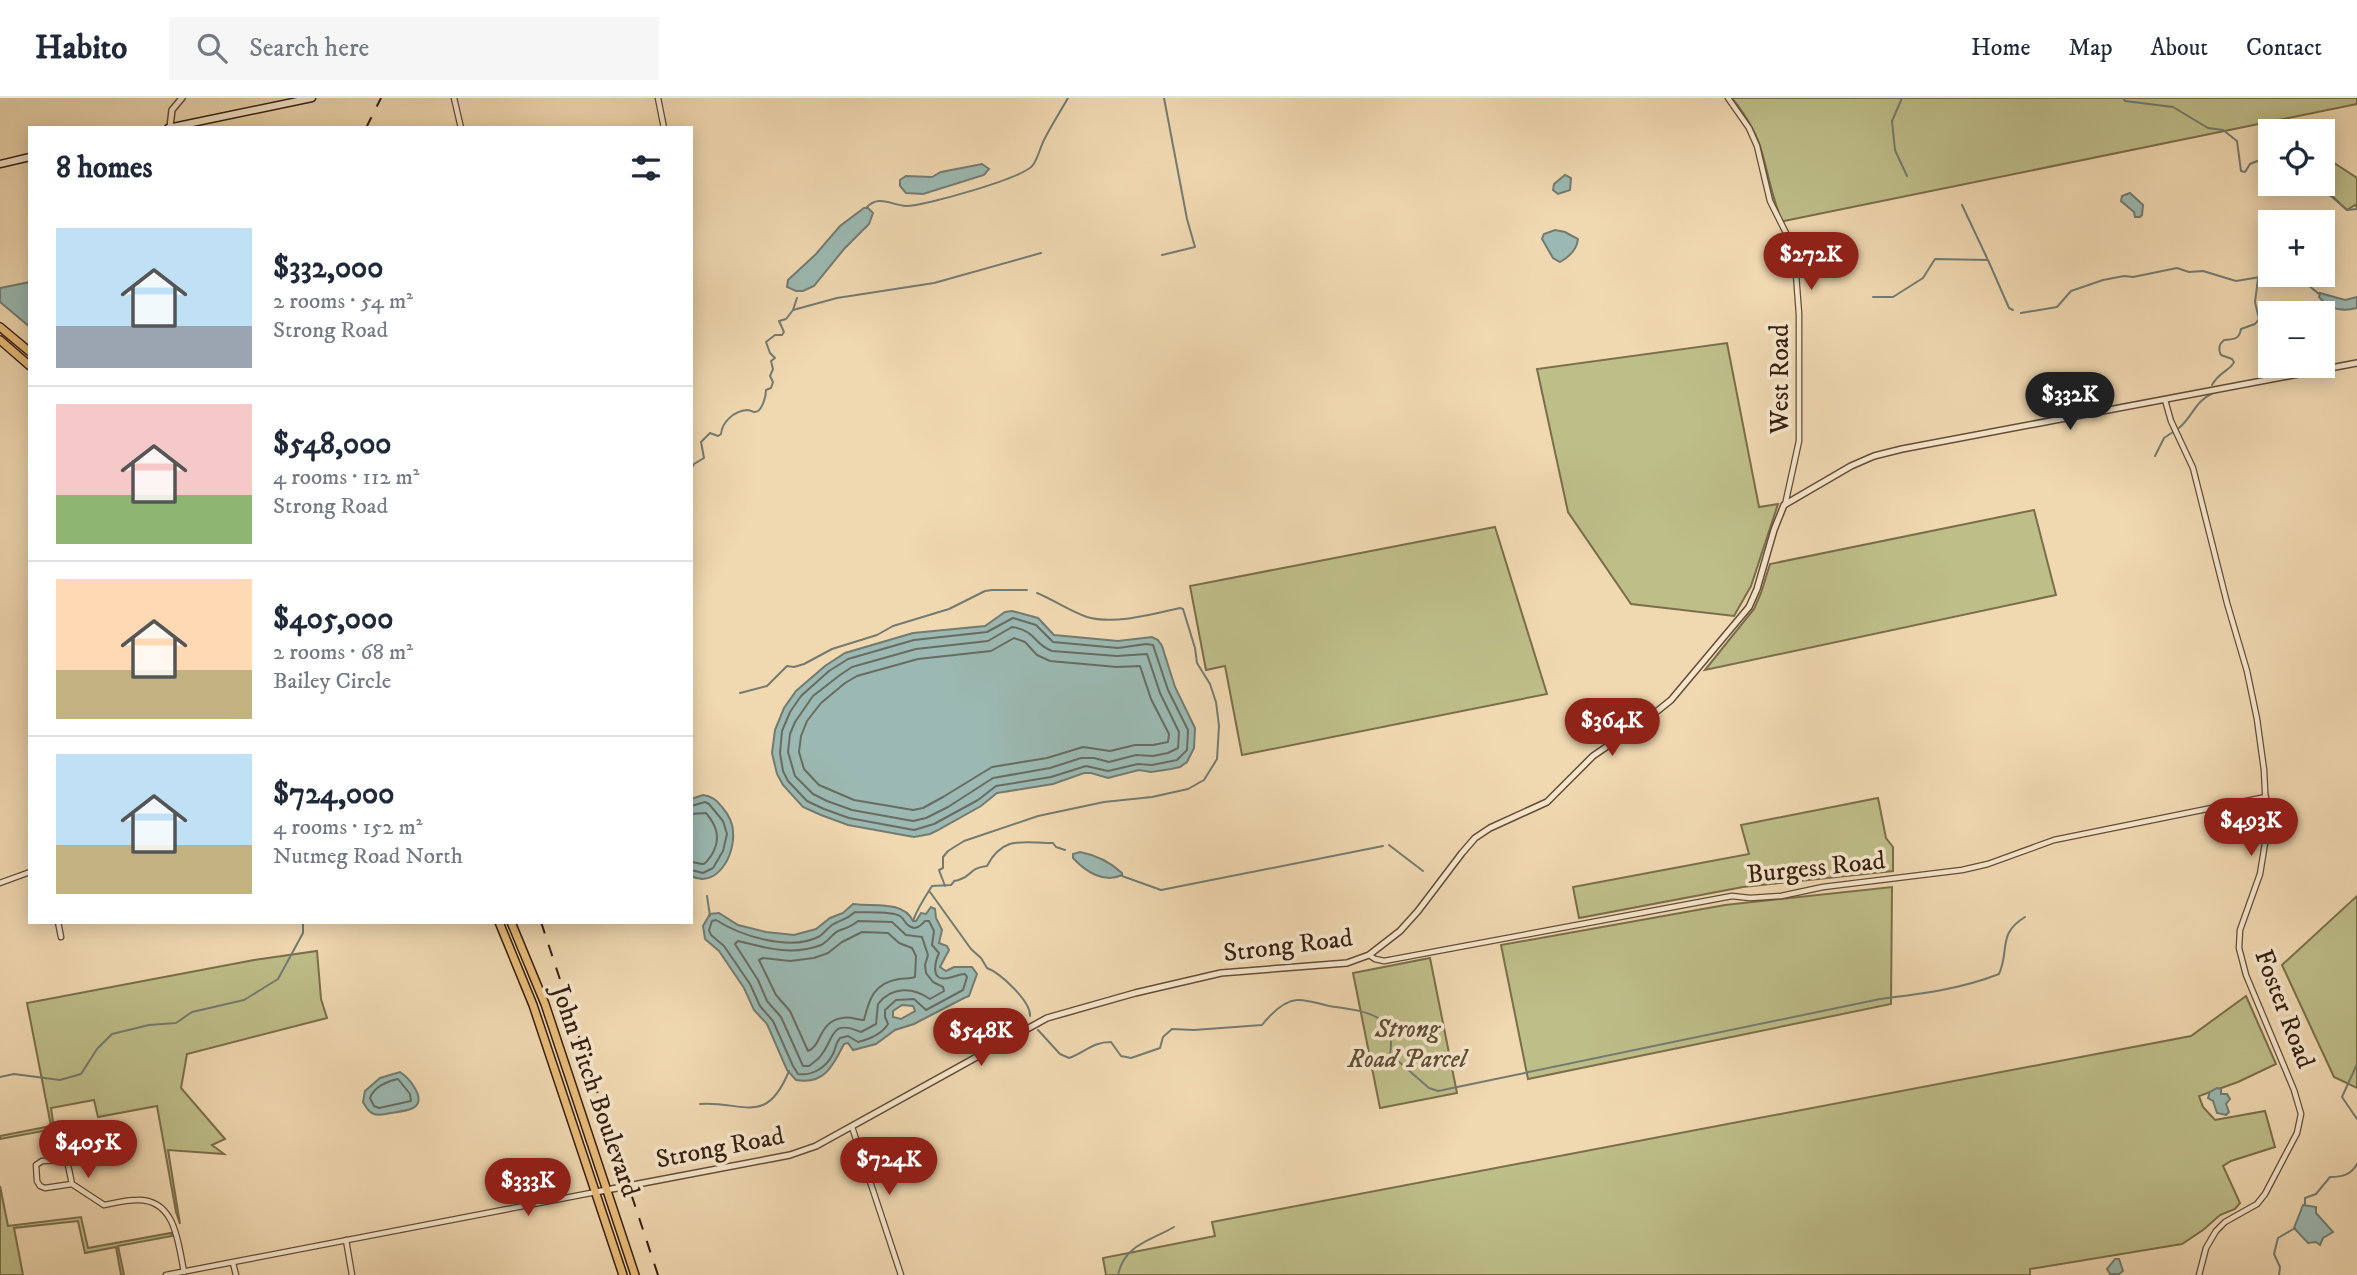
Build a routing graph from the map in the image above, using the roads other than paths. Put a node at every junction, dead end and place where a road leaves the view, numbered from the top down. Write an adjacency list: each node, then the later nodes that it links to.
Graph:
1 (182, 98): 6 (street)
2 (312, 98): 7 (main road)
3 (454, 98): 8 (street)
4 (658, 98): 9 (street)
5 (1728, 98): 18 (street, West Road)
6 (169, 126)
7 (174, 126)
8 (461, 126)
9 (664, 126)
10 (28, 158): 11 (main road)
11 (0, 164)
12 (0, 327): 14 (highway)
13 (0, 340): 16 (highway)
14 (28, 350)
15 (2357, 363): 17 (street)
16 (28, 364)
17 (2165, 400): 18 (street); 19 (street, Foster Road)
18 (1784, 505): 26 (street, Strong Road)
19 (2266, 797): 26 (street, Burgess Road); 40 (street, Foster Road)
20 (28, 873): 21 (street)
21 (0, 883)
22 (58, 924): 25 (street)
23 (500, 924): 30 (highway, John Fitch Boulevard)
24 (512, 924): 29 (highway, John Fitch Boulevard)
25 (61, 937)
26 (1369, 955): 27 (street, Strong Road)
27 (852, 1127): 29 (street, Strong Road); 39 (street)
28 (72, 1184): 28 (street); 33 (street)
29 (606, 1190): 30 (street, Strong Road); 38 (highway, John Fitch Boulevard)
30 (596, 1192): 31 (street, Strong Road); 37 (highway, John Fitch Boulevard)
31 (346, 1240): 32 (street, Strong Road); 36 (street)
32 (233, 1263): 33 (street, Strong Road); 35 (street)
33 (184, 1272): 34 (street, Strong Road)
34 (166, 1275)
35 (236, 1275)
36 (352, 1275)
37 (623, 1275)
38 (635, 1275)
39 (901, 1275)
40 (2199, 1275)

